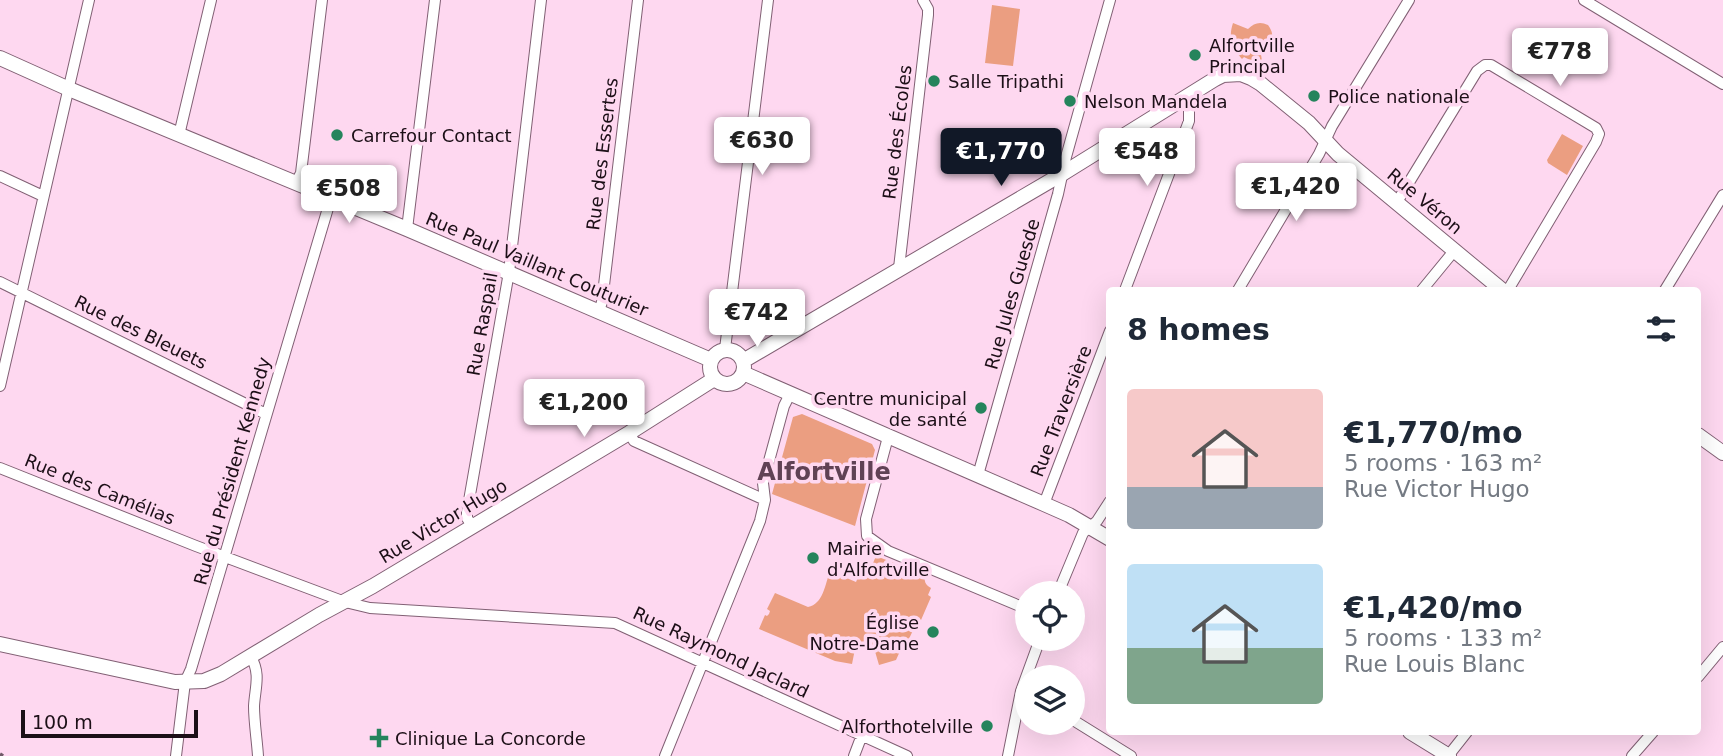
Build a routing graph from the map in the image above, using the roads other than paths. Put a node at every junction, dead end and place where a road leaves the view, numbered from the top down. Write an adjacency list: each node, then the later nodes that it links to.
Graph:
1 (89, 0): 15 (street)
2 (211, 0): 17 (street)
3 (322, 0): 21 (street)
4 (435, 0): 26 (street)
5 (541, 0): 29 (street, Rue Raspail)
6 (638, 0): 38 (street, Rue des Essertes)
7 (768, 0): 40 (street)
8 (916, 0): 9 (street)
9 (923, 0): 28 (street, Rue des Écoles)
10 (1110, 0): 19 (street, Rue Jules Guesde)
11 (1409, 0): 18 (street)
12 (1584, 0): 14 (street)
13 (0, 58): 15 (street, Rue Paul Vaillant Couturier)
14 (1723, 84)
15 (69, 89): 17 (street, Rue Paul Vaillant Couturier); 23 (street)
16 (1193, 93): 18 (street, Rue Véron); 19 (street); 31 (street)
17 (179, 135): 21 (street, Rue Paul Vaillant Couturier)
18 (1325, 140): 25 (street, Rue Véron); 32 (street)
19 (1062, 174): 28 (street); 52 (street, Rue Jules Guesde)
20 (0, 176): 23 (street)
21 (296, 183): 24 (street, Rue Paul Vaillant Couturier)
22 (1723, 195): 36 (street)
23 (43, 196): 37 (street)
24 (331, 198): 26 (street, Rue Paul Vaillant Couturier); 46 (street, Rue du Président Kennedy)
25 (1397, 202): 27 (street, Rue Véron); 35 (street)
26 (407, 229): 29 (street, Rue Paul Vaillant Couturier)
27 (1454, 251): 33 (street); 34 (street, Rue Véron)
28 (899, 268): 42 (street)
29 (509, 272): 38 (street, Rue Paul Vaillant Couturier); 56 (street, Rue Raspail)
30 (0, 282): 37 (street, Rue des Bleuets)
31 (1126, 287)
32 (1240, 287)
33 (1424, 287)
34 (1498, 287)
35 (1510, 287)
36 (1667, 287)
37 (22, 293): 44 (street); 46 (street, Rue des Bleuets)
38 (599, 311): 41 (street, Rue Paul Vaillant Couturier)
39 (1106, 341): 54 (street, Rue Traversière)
40 (724, 349): 41 (street); 42 (street)
41 (711, 360): 43 (street)
42 (743, 367): 43 (street); 45 (street)
43 (714, 379): 47 (street, Rue Victor Hugo)
44 (0, 386)
45 (790, 394): 48 (street); 53 (street)
46 (267, 414): 59 (street, Rue du Président Kennedy)
47 (629, 433): 53 (street); 56 (street, Rue Victor Hugo)
48 (888, 437): 52 (street); 62 (street)
49 (1701, 442): 50 (street)
50 (1723, 453)
51 (0, 468): 59 (street, Rue des Camélias)
52 (978, 475): 54 (street)
53 (765, 500): 67 (street)
54 (1044, 504): 57 (street)
55 (1106, 507): 57 (street)
56 (472, 526): 61 (street, Rue Victor Hugo)
57 (1090, 527): 58 (street); 60 (street)
58 (1106, 537)
59 (225, 557): 61 (street, Rue des Camélias); 69 (street, Rue du Président Kennedy)
60 (1063, 581)
61 (345, 602): 66 (street, Rue Victor Hugo); 67 (street, Rue Raymond Jaclard)
62 (1015, 604)
63 (0, 635): 69 (street)
64 (0, 644): 69 (street)
65 (1723, 647): 68 (street)
66 (251, 657): 69 (street, Rue Victor Hugo); 77 (street)
67 (701, 663): 72 (street, Rue Raymond Jaclard); 78 (street)
68 (1701, 673)
69 (185, 682): 76 (street, Rue du Président Kennedy)
70 (1085, 727): 82 (street)
71 (1015, 728): 81 (street)
72 (862, 735): 79 (street); 80 (street, Rue Raymond Jaclard)
73 (1415, 735): 83 (street)
74 (1465, 735): 83 (street)
75 (1650, 735): 84 (street)
76 (176, 756)
77 (258, 756)
78 (665, 756)
79 (854, 756)
80 (907, 756)
81 (1008, 756)
82 (1131, 756)
83 (1449, 756)
84 (1632, 756)

